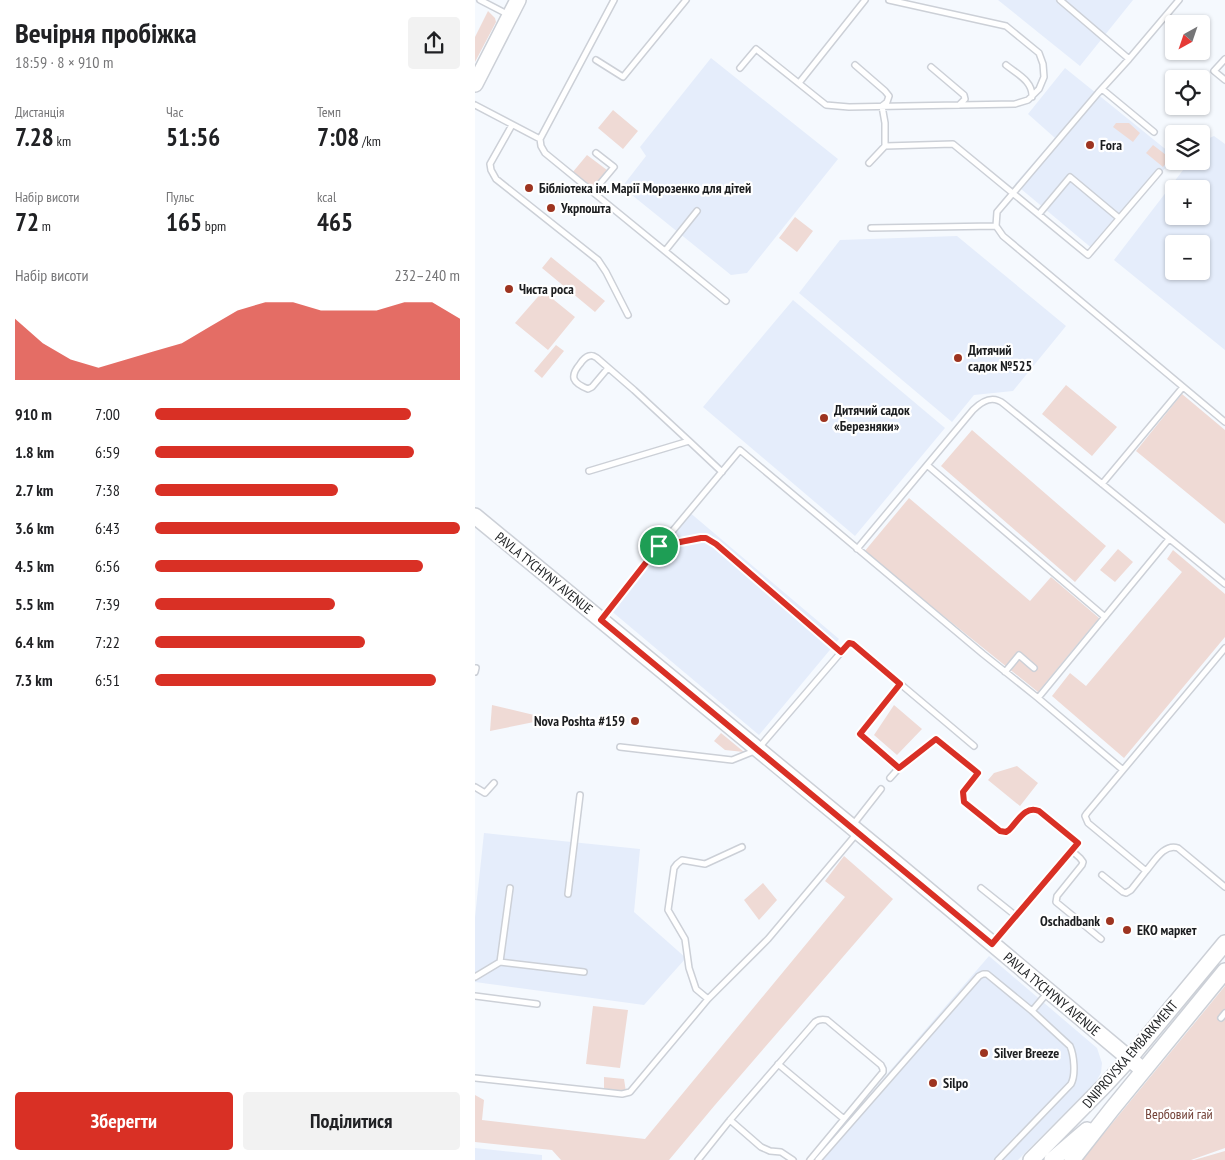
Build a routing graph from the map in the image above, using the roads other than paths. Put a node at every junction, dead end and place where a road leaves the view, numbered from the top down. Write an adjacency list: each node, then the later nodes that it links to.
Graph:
1 (480, 0): 9 (lane)
2 (518, 0): 9 (street)
3 (615, 0): 27 (lane)
4 (686, 0): 12 (lane)
5 (865, 0): 18 (lane)
6 (889, 0): 21 (lane)
7 (1060, 0): 10 (lane)
8 (1179, 0): 10 (lane)
9 (510, 16): 19 (street)
10 (1129, 59): 20 (lane)
11 (1225, 59): 17 (lane)
12 (596, 60)
13 (1006, 64): 21 (lane)
14 (855, 65): 24 (lane)
15 (931, 67): 23 (lane)
16 (739, 68): 18 (lane)
17 (1225, 80)
18 (799, 83): 24 (lane)
19 (475, 84)
20 (1102, 89): 26 (lane); 33 (lane)
21 (1032, 96): 23 (lane)
22 (475, 105): 25 (lane)
23 (959, 105): 24 (lane)
24 (882, 106): 28 (lane)
25 (512, 125): 27 (lane); 41 (lane)
26 (1154, 132)
27 (540, 139): 32 (lane)
28 (885, 146): 30 (lane); 33 (lane)
29 (596, 153): 32 (lane)
30 (869, 163)
31 (1159, 172): 36 (lane)
32 (593, 192): 39 (lane)
33 (1013, 193): 35 (lane); 37 (lane)
34 (697, 211): 39 (lane)
35 (1039, 214): 36 (lane); 36 (lane)
36 (1119, 218)
37 (995, 226): 38 (lane); 43 (lane)
38 (871, 228)
39 (665, 251): 40 (lane)
40 (726, 301)
41 (628, 315)
42 (608, 368): 42 (lane); 45 (lane)
43 (1183, 387): 44 (lane); 49 (lane)
44 (1225, 422)
45 (689, 441): 47 (lane); 48 (lane)
46 (927, 465): 49 (lane); 53 (lane); 55 (lane)
47 (589, 471)
48 (722, 472): 52 (lane); 53 (lane)
49 (1102, 484): 51 (lane)
50 (475, 516): 56 (street, PAVLA TYCHYNY AVENUE)
51 (1169, 539): 54 (lane); 55 (lane)
52 (659, 546): 56 (lane); 58 (lane)
53 (857, 549): 60 (lane)
54 (1225, 584)
55 (1105, 617): 62 (lane)
56 (601, 620): 65 (street, PAVLA TYCHYNY AVENUE)
57 (1225, 648): 67 (lane)
58 (841, 652): 61 (lane); 65 (lane)
59 (1034, 668): 60 (lane)
60 (1005, 672): 62 (lane)
61 (900, 684): 63 (lane); 66 (lane)
62 (1038, 698): 67 (lane)
63 (974, 746)
64 (621, 747): 65 (lane)
65 (757, 750): 73 (street, PAVLA TYCHYNY AVENUE)
66 (899, 768): 68 (lane); 75 (lane)
67 (1123, 770): 76 (lane)
68 (891, 778)
69 (494, 783): 70 (lane)
70 (475, 787)
71 (881, 789): 73 (lane)
72 (580, 795): 81 (lane)
73 (855, 829): 85 (street, PAVLA TYCHYNY AVENUE); 92 (lane)
74 (742, 847): 92 (lane)
75 (1071, 850): 82 (lane); 83 (lane)
76 (1146, 871): 77 (lane); 78 (lane)
77 (1102, 875)
78 (1225, 887)
79 (509, 888): 86 (lane)
80 (981, 888): 82 (lane)
81 (568, 894)
82 (1016, 916): 85 (lane)
83 (1101, 940)
84 (1225, 943): 95 (street, DNIPROVSKA EMBARKMENT)
85 (992, 944): 90 (street, PAVLA TYCHYNY AVENUE)
86 (499, 962): 88 (lane); 89 (lane)
87 (1225, 971): 97 (street, DNIPROVSKA EMBARKMENT)
88 (584, 972)
89 (475, 977)
90 (1049, 991): 94 (lane); 95 (street, PAVLA TYCHYNY AVENUE)
91 (475, 996): 93 (lane)
92 (708, 999): 98 (lane)
93 (537, 1004)
94 (1032, 1011): 105 (lane); 106 (lane)
95 (1129, 1058): 97 (street, PAVLA TYCHYNY AVENUE); 107 (street, DNIPROVSKA EMBARKMENT)
96 (778, 1064): 100 (lane); 100 (lane); 101 (lane)
97 (1143, 1070): 99 (street, DNIPROVSKA EMBARKMENT)
98 (475, 1078)
99 (1112, 1108): 108 (street, DNIPROVSKA EMBARKMENT); 109 (street, DNIPROVSKA EMBARKMENT)
100 (845, 1119): 104 (lane)
101 (730, 1120): 102 (lane); 103 (lane)
102 (698, 1160)
103 (793, 1160)
104 (810, 1160)
105 (818, 1160)
106 (998, 1160)
107 (1031, 1160)
108 (1052, 1160)
109 (1072, 1160)

